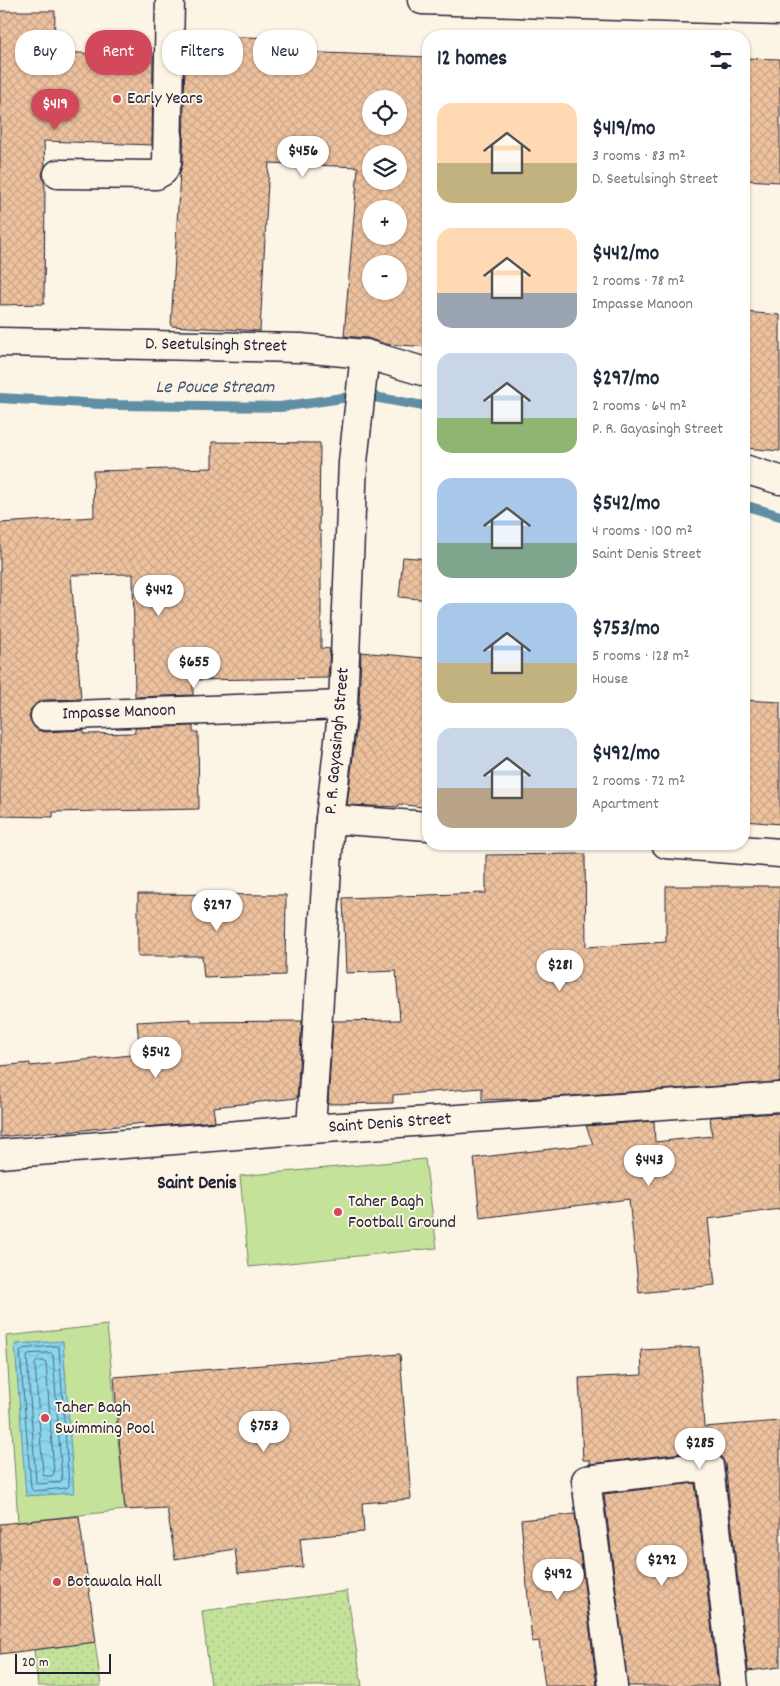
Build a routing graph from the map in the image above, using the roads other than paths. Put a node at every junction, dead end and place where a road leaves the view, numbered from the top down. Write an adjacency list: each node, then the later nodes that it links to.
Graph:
1 (170, 0): 4 (street)
2 (422, 0): 3 (street)
3 (780, 11)
4 (58, 174)
5 (0, 342): 6 (street, D. Seetulsingh Street)
6 (365, 354): 7 (street, D. Seetulsingh Street); 10 (street, P. R. Gayasingh Street)
7 (422, 371)
8 (750, 471): 9 (street)
9 (780, 480)
10 (343, 705): 11 (street, Impasse Manoon); 12 (street, P. R. Gayasingh Street)
11 (45, 716)
12 (330, 819): 13 (street); 17 (street, P. R. Gayasingh Street)
13 (422, 826)
14 (734, 850): 15 (street)
15 (780, 854)
16 (780, 1097): 17 (street, Saint Denis Street)
17 (310, 1129): 18 (street, Saint Denis Street)
18 (0, 1154)
19 (613, 1686): 20 (street)
20 (734, 1686)

